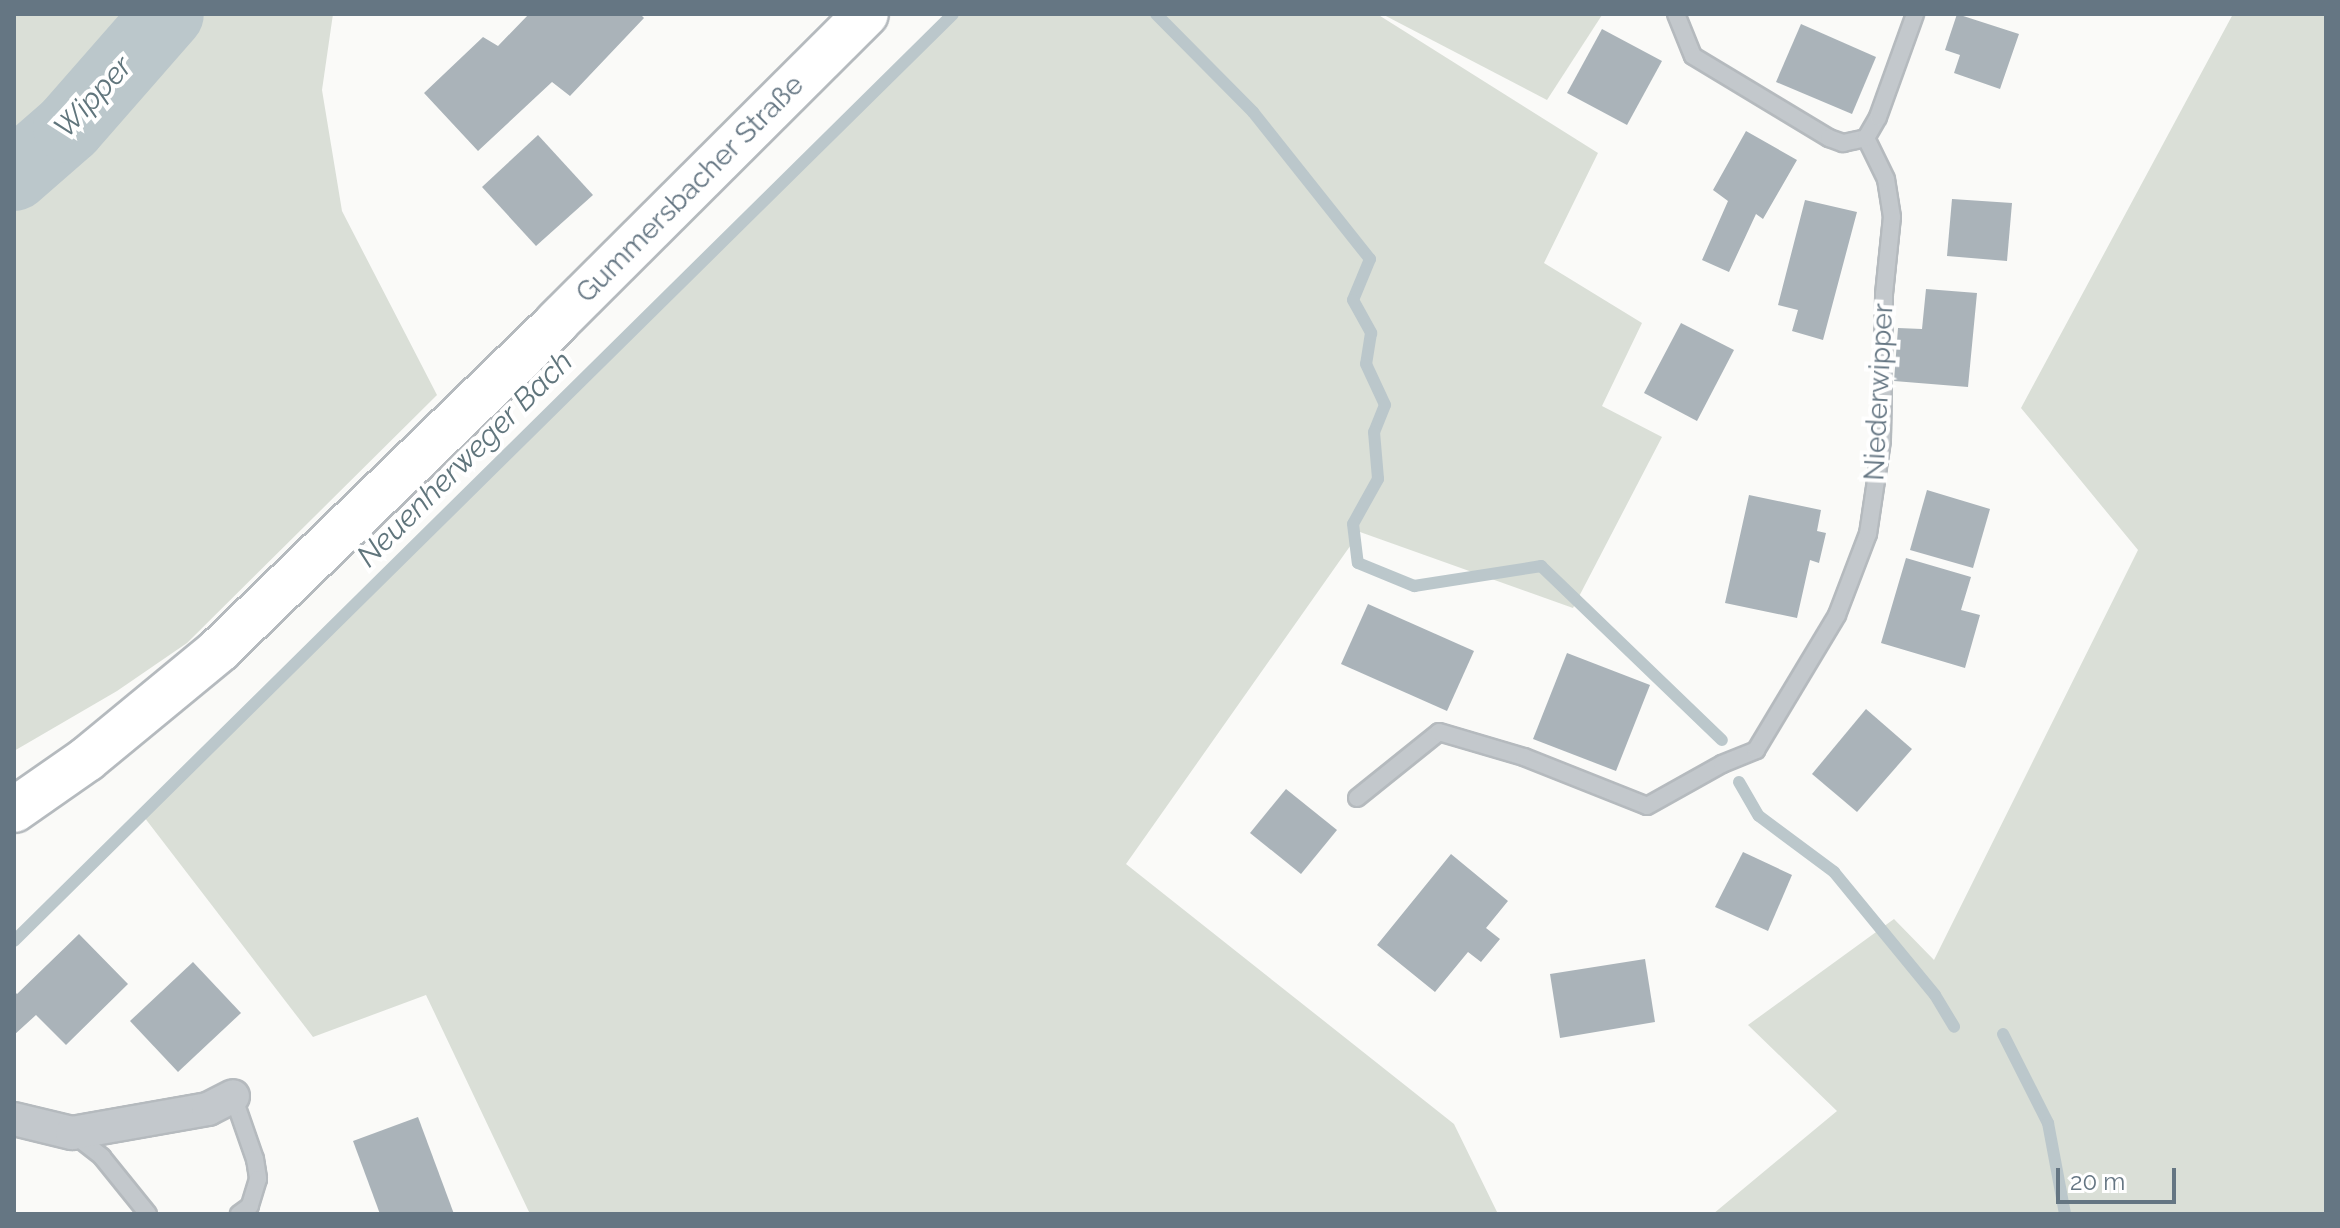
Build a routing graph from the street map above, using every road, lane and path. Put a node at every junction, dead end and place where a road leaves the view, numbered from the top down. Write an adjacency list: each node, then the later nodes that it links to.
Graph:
1 (866, 14): 6 (main road, Gummersbacher Straße)
2 (1676, 14): 4 (lane)
3 (1915, 14): 4 (lane)
4 (1866, 138): 5 (lane, Niederwipper)
5 (1357, 798)
6 (14, 810)
7 (233, 1096): 9 (street); 11 (lane)
8 (14, 1119): 9 (street)
9 (72, 1133): 10 (lane)
10 (148, 1214)
11 (239, 1214)

